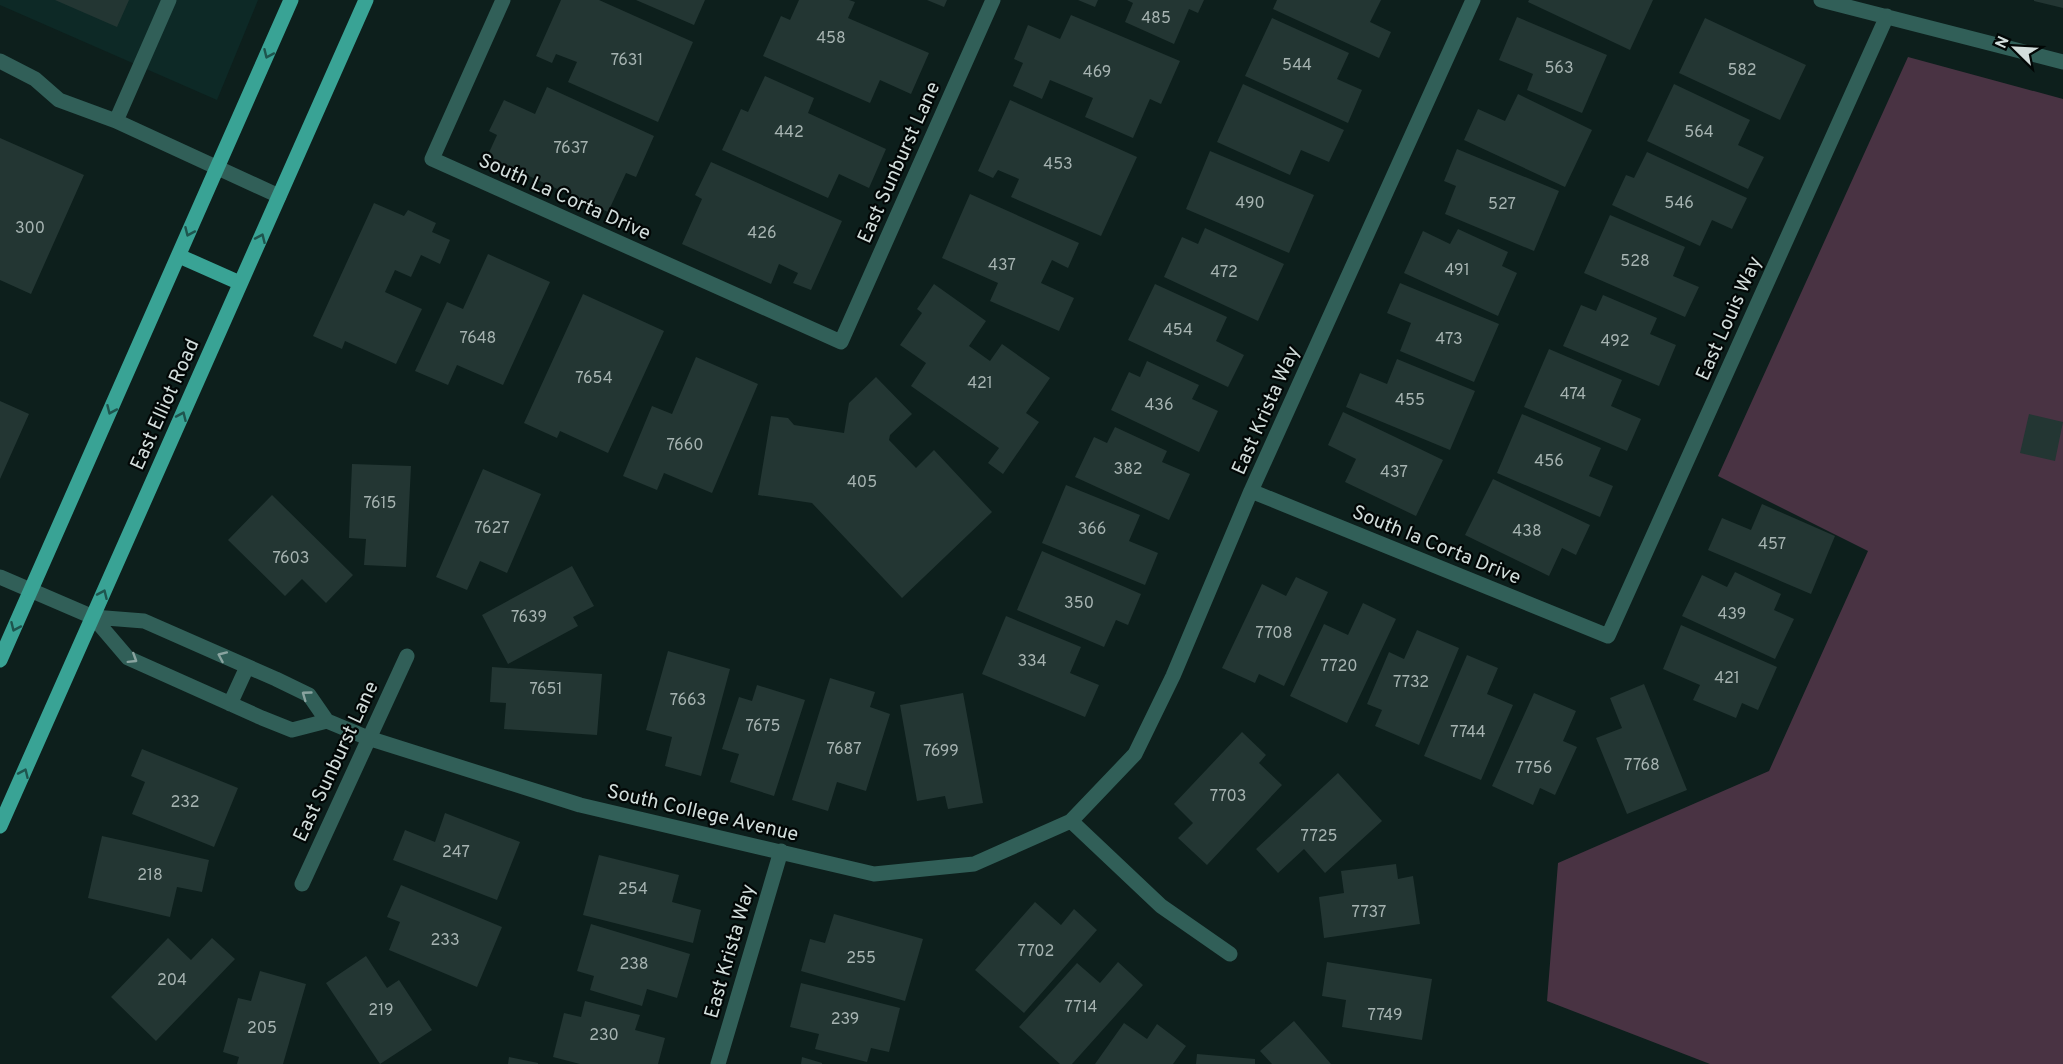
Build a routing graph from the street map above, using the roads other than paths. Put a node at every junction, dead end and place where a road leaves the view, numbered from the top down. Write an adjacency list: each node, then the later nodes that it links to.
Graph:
1 (169, 0): 11 (street)
2 (291, 0): 12 (main road, one-way to 12)
3 (366, 0): 13 (main road, East Elliot Road)
4 (503, 0): 16 (street, South La Corta Drive)
5 (993, 0): 16 (street, East Sunburst Lane)
6 (1473, 0): 17 (street, East Krista Way)
7 (1821, 0): 8 (street)
8 (1887, 16): 10 (street); 21 (street, East Louis Way)
9 (0, 61): 11 (street)
10 (2063, 62)
11 (116, 122): 12 (street)
12 (218, 168): 13 (street); 14 (main road, one-way to 14)
13 (279, 196): 15 (main road, East Elliot Road, one-way to 13)
14 (179, 256): 15 (main road); 19 (main road, one-way to 19)
15 (240, 283): 20 (main road, East Elliot Road, one-way to 15)
16 (841, 342)
17 (1251, 491): 21 (street, South la Corta Drive); 28 (street, East Krista Way)
18 (0, 577): 19 (street)
19 (31, 590): 20 (street); 23 (main road, one-way to 23)
20 (93, 617): 24 (street, one-way to 20); 25 (street, one-way to 25); 29 (main road, East Elliot Road, one-way to 20)
21 (1608, 636)
22 (406, 656): 27 (street, East Sunburst Lane)
23 (0, 660)
24 (247, 667): 25 (street); 26 (street, one-way to 24)
25 (230, 704): 26 (street)
26 (327, 721): 27 (street, South College Avenue)
27 (368, 738): 30 (street, South College Avenue); 31 (street, East Sunburst Lane)
28 (1071, 821): 30 (street, South College Avenue); 32 (street)
29 (0, 826)
30 (781, 851): 33 (street, East Krista Way)
31 (302, 884)
32 (1230, 954)
33 (718, 1064)

